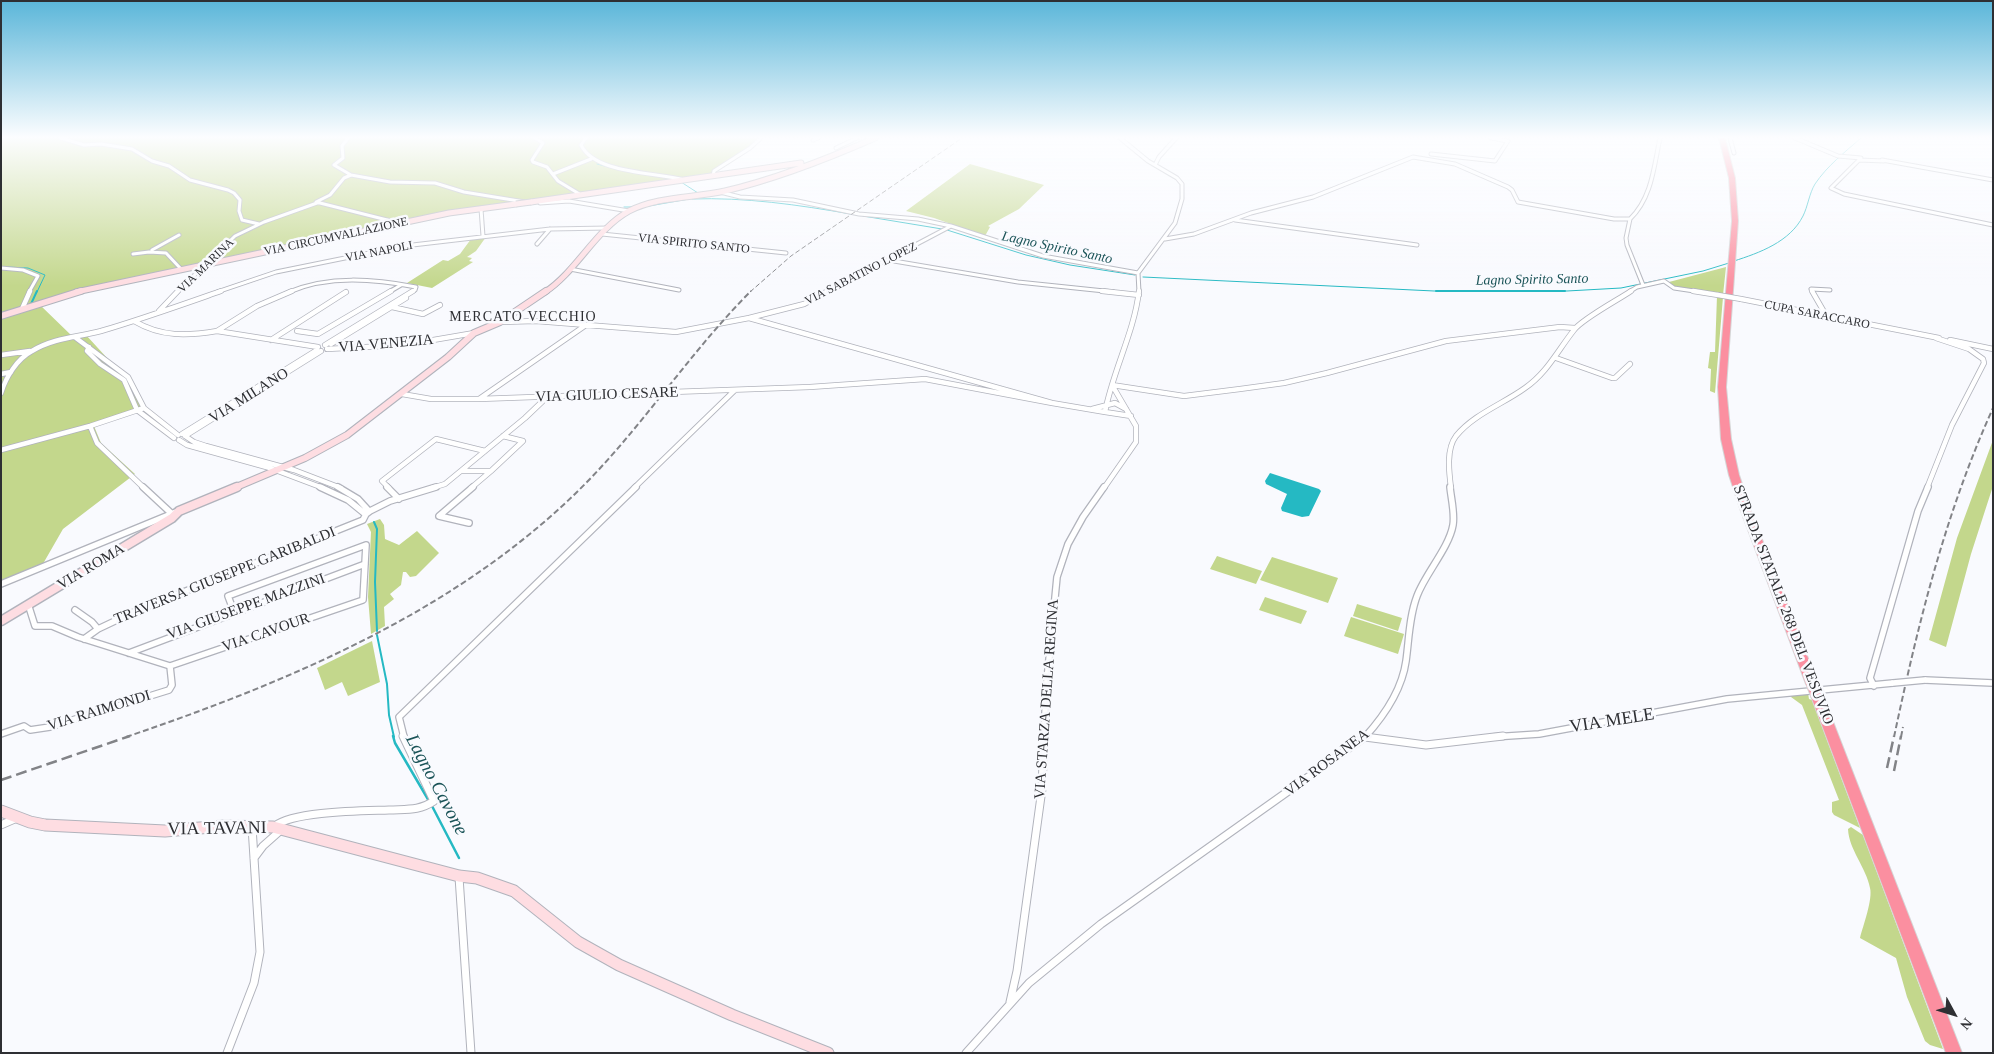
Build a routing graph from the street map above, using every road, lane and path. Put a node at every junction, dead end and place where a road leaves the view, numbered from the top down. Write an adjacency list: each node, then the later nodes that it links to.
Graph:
1 (217, 187): 22 (street)
2 (336, 187): 15 (street)
3 (449, 187): 17 (street)
4 (569, 187): 14 (street)
5 (632, 187): 14 (street, VIA CIRCUMVALLAZIONE)
6 (734, 187): 13 (street, VIA SPIRITO SANTO)
7 (1182, 187): 29 (street)
8 (1338, 187): 19 (street)
9 (1507, 187): 18 (street)
10 (1648, 187): 18 (street)
11 (1733, 187): 126 (highway, STRADA STATALE 268 DEL VESUVIO)
12 (1832, 187): 21 (street)
13 (720, 192): 17 (street, VIA SPIRITO SANTO); 23 (street)
14 (581, 194): 16 (street, VIA CIRCUMVALLAZIONE, bridge)
15 (317, 203): 20 (street); 22 (street, VIA MARINA)
16 (481, 208): 20 (street, VIA CIRCUMVALLAZIONE); 28 (street)
17 (629, 210): 24 (street, VIA SPIRITO SANTO)
18 (1630, 219): 42 (street)
19 (1234, 220): 29 (street); 31 (street)
20 (401, 223): 36 (street, VIA CIRCUMVALLAZIONE)
21 (1993, 223)
22 (259, 224): 36 (street, VIA MARINA)
23 (951, 226): 35 (street, VIA SABATINO LOPEZ); 40 (street)
24 (608, 228): 25 (street, VIA NAPOLI); 26 (street, VIA SPIRITO SANTO)
25 (550, 229): 28 (street, VIA NAPOLI); 30 (street)
26 (602, 234): 33 (street, VIA SPIRITO SANTO); 39 (street, VIA SPIRITO SANTO)
27 (179, 235): 32 (street)
28 (483, 236): 51 (street, VIA NAPOLI)
29 (1165, 239): 40 (street)
30 (537, 244)
31 (1417, 244)
32 (149, 252): 34 (street); 38 (street)
33 (786, 253)
34 (133, 254)
35 (888, 260): 47 (street); 54 (street, VIA SABATINO LOPEZ)
36 (204, 264): 38 (street, VIA CIRCUMVALLAZIONE); 51 (street, VIA MARINA)
37 (1, 268): 50 (street)
38 (181, 269): 50 (street, VIA CIRCUMVALLAZIONE)
39 (570, 269): 44 (street); 56 (street, VIA SPIRITO SANTO)
40 (1138, 273): 47 (street)
41 (401, 284): 43 (street); 59 (street); 60 (street, VIA VENEZIA)
42 (1643, 285): 53 (street, CUPA SARACCARO, bridge); 58 (street, VIA ROSANEA)
43 (415, 290): 49 (street); 66 (street)
44 (679, 290)
45 (1830, 290): 53 (street)
46 (346, 292): 64 (street)
47 (1139, 294): 75 (street)
48 (440, 305): 49 (street)
49 (392, 307): 66 (street)
50 (25, 308): 52 (street, VIA CIRCUMVALLAZIONE)
51 (156, 313): 55 (street, VIA NAPOLI)
52 (1, 316)
53 (1827, 317): 63 (street, CUPA SARACCARO)
54 (749, 318): 57 (street, VIA SABATINO LOPEZ); 81 (street)
55 (134, 321): 59 (street); 62 (street, VIA NAPOLI)
56 (500, 322): 57 (street, VIA SABATINO LOPEZ); 61 (street, VIA SPIRITO SANTO)
57 (586, 325): 80 (street)
58 (1575, 328): 71 (street, VIA ROSANEA); 75 (street)
59 (217, 331): 64 (street, VIA VENEZIA)
60 (297, 331)
61 (474, 333): 66 (street, VIA VENEZIA); 78 (street, VIA SPIRITO SANTO)
62 (76, 338): 65 (street); 69 (street, VIA NAPOLI)
63 (1936, 338): 68 (street, CUPA SARACCARO); 115 (street)
64 (271, 340): 67 (street, VIA VENEZIA)
65 (89, 347): 83 (street); 84 (street)
66 (327, 347): 67 (street)
67 (318, 349): 89 (street, VIA MILANO); 93 (street, VIA MILANO)
68 (1993, 349)
69 (33, 350): 70 (street); 73 (street)
70 (1, 355)
71 (1556, 358): 72 (street); 117 (street, VIA ROSANEA)
72 (1630, 364)
73 (12, 372): 74 (street); 77 (street)
74 (1, 374)
75 (1112, 385): 82 (street); 86 (street, VIA STARZA DELLA REGINA)
76 (735, 390): 79 (street, VIA GIULIO CESARE); 81 (street); 122 (street)
77 (1, 393)
78 (402, 394): 80 (street, VIA GIULIO CESARE); 96 (street, VIA SPIRITO SANTO)
79 (546, 398): 80 (street, VIA GIULIO CESARE); 92 (street, TRAVERSA GIUSEPPE GARIBALDI)
80 (479, 399)
81 (1052, 403): 85 (street)
82 (1106, 405): 85 (street); 86 (street); 87 (street)
83 (144, 408): 84 (street); 91 (street)
84 (137, 410): 90 (street); 93 (street)
85 (1089, 410): 87 (street)
86 (1126, 410): 88 (street, VIA STARZA DELLA REGINA)
87 (1106, 412): 88 (street)
88 (1131, 416): 125 (street, VIA STARZA DELLA REGINA)
89 (194, 425): 91 (street, VIA MILANO); 93 (street, VIA MILANO)
90 (90, 426): 94 (street); 101 (street)
91 (172, 430): 93 (street)
92 (503, 436): 95 (street, TRAVERSA GIUSEPPE GARIBALDI); 99 (street)
93 (180, 437): 96 (street); 97 (street)
94 (1, 450)
95 (484, 451): 98 (street, TRAVERSA GIUSEPPE GARIBALDI); 100 (street)
96 (286, 466): 97 (street, VIA ROMA); 102 (street)
97 (277, 470): 101 (street, VIA ROMA); 102 (street)
98 (461, 471): 99 (street); 100 (street, TRAVERSA GIUSEPPE GARIBALDI)
99 (491, 471): 103 (street)
100 (399, 498): 102 (street, TRAVERSA GIUSEPPE GARIBALDI)
101 (175, 512): 105 (street); 106 (street, VIA ROMA)
102 (367, 513): 110 (street, TRAVERSA GIUSEPPE GARIBALDI)
103 (469, 523)
104 (365, 564): 108 (street, VIA GIUSEPPE MAZZINI); 108 (street); 113 (street, VIA CAVOUR)
105 (1, 584)
106 (26, 606): 109 (street, VIA ROMA); 111 (street)
107 (75, 610): 110 (street)
108 (234, 612): 112 (street, VIA GIUSEPPE MAZZINI)
109 (1, 621)
110 (98, 629): 111 (street, TRAVERSA GIUSEPPE GARIBALDI)
111 (84, 639): 112 (street)
112 (129, 653): 113 (street)
113 (170, 666): 116 (street, VIA RAIMONDI)
114 (1993, 683): 115 (street, VIA MELE, bridge)
115 (1874, 686): 117 (street, VIA MELE)
116 (1, 734)
117 (1365, 737): 125 (street, VIA ROSANEA)
118 (1, 811): 119 (street, VIA TAVANI)
119 (18, 817): 120 (street); 121 (street, VIA TAVANI)
120 (1, 825)
121 (252, 826): 122 (street, VIA TAVANI); 123 (street)
122 (278, 828): 123 (street); 124 (street, VIA TAVANI)
123 (254, 859): 127 (street)
124 (459, 876): 128 (street); 129 (street, VIA TAVANI)
125 (1009, 1003): 130 (street, VIA ROSANEA)
126 (1953, 1050)
127 (227, 1053)
128 (472, 1053)
129 (828, 1053)
130 (966, 1053)

